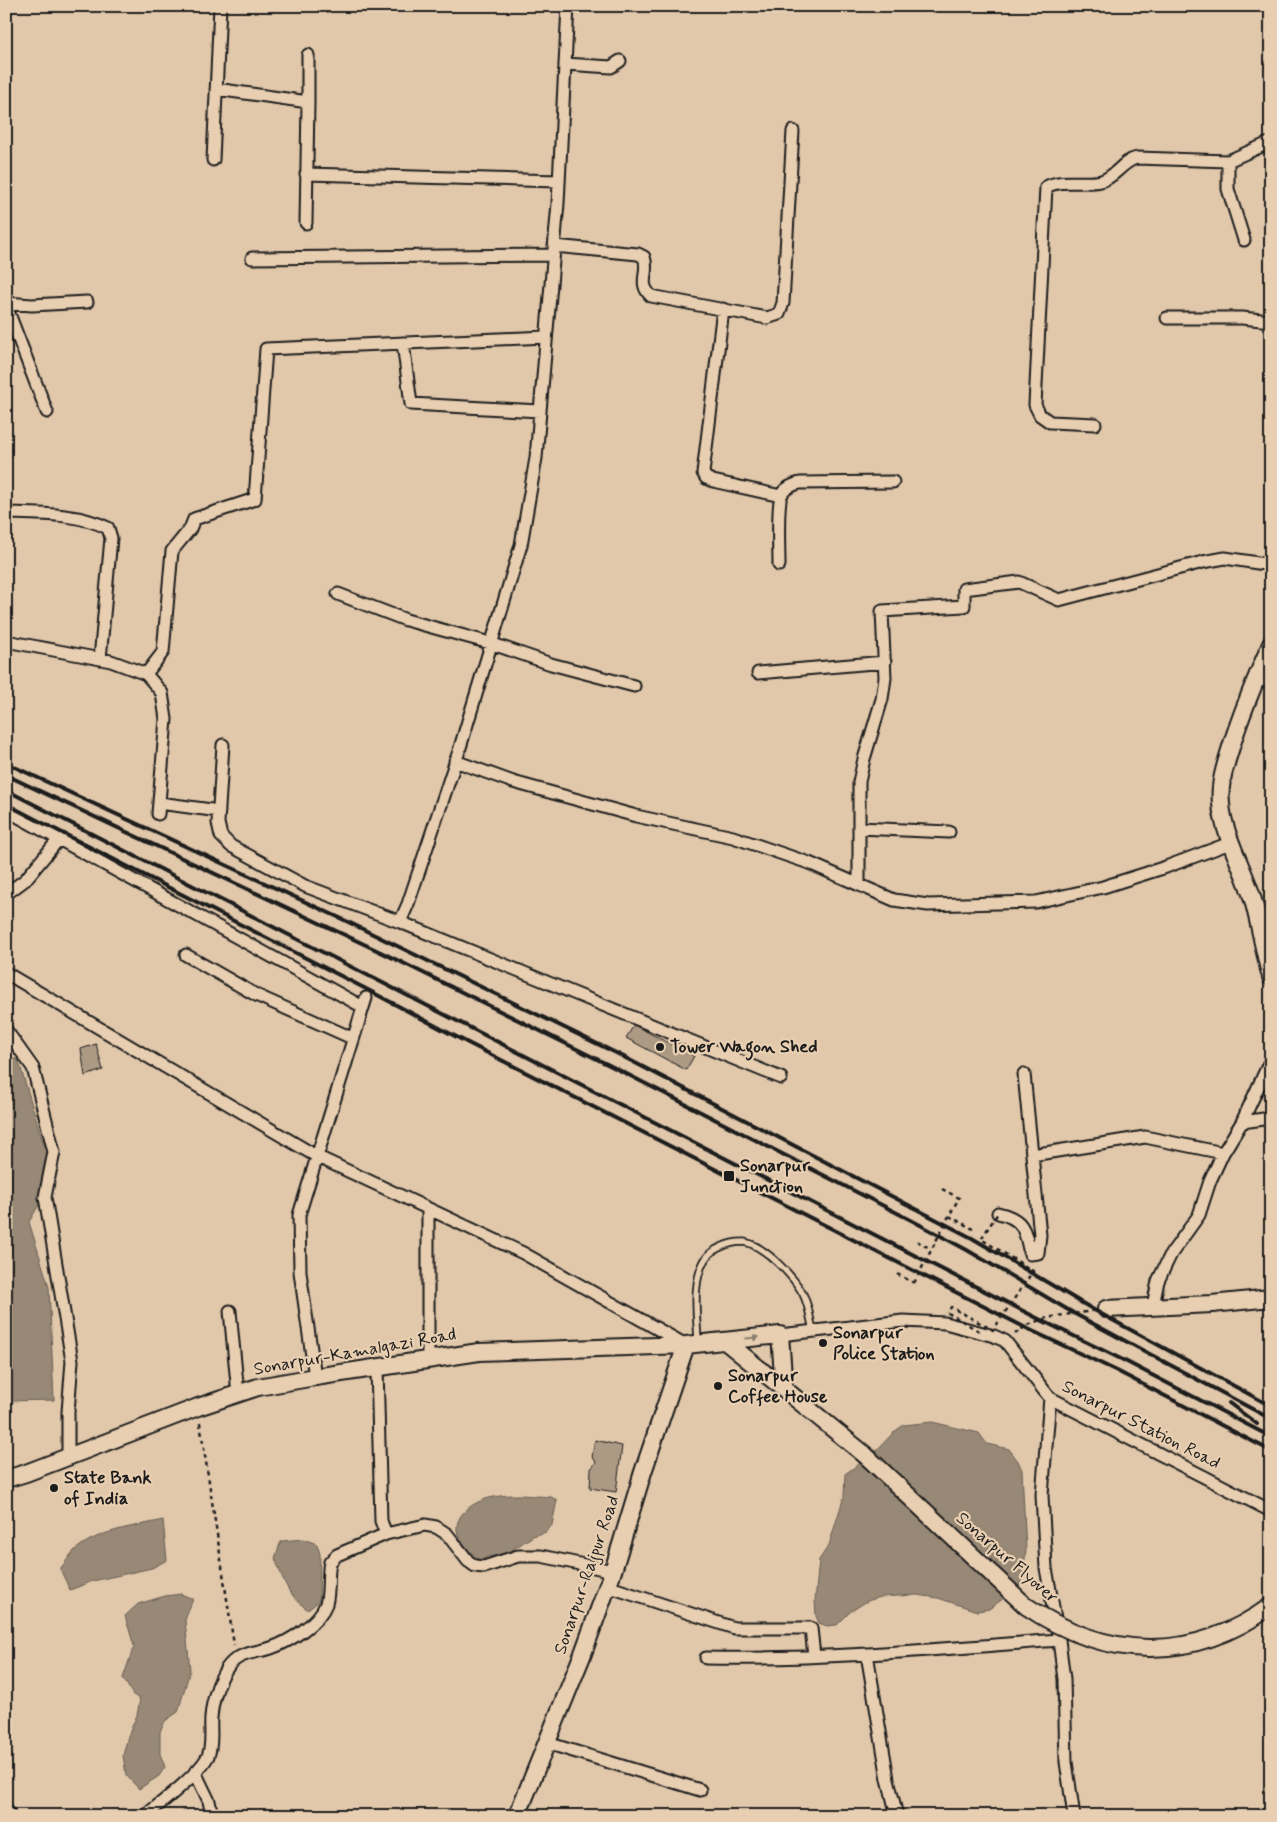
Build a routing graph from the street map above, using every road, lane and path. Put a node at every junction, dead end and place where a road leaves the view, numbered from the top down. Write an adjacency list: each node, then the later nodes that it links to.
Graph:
1 (220, 6): 6 (street)
2 (568, 6): 5 (street)
3 (308, 55): 7 (street)
4 (620, 61): 5 (street)
5 (565, 64): 13 (street)
6 (216, 90): 7 (street); 10 (street)
7 (308, 102): 12 (street)
8 (793, 131): 20 (street)
9 (1271, 142): 11 (street)
10 (213, 160)
11 (1228, 161): 15 (street); 27 (street)
12 (306, 174): 13 (street); 14 (street)
13 (559, 181): 16 (street)
14 (306, 223)
15 (1244, 240)
16 (554, 250): 17 (street); 20 (street); 23 (street)
17 (252, 258)
18 (86, 302): 19 (street)
19 (6, 304): 26 (street)
20 (723, 309): 29 (street)
21 (1167, 318): 22 (street)
22 (1271, 321)
23 (546, 337): 24 (street); 25 (street)
24 (403, 343): 25 (street); 40 (street)
25 (540, 411): 35 (street)
26 (47, 412)
27 (1095, 424)
28 (893, 482): 29 (street)
29 (781, 496): 31 (street)
30 (6, 513): 37 (street)
31 (779, 565)
32 (1271, 565): 38 (street)
33 (338, 594): 35 (street)
34 (6, 641): 37 (street)
35 (490, 643): 42 (street); 44 (street)
36 (1271, 644): 41 (main road)
37 (100, 659): 40 (street)
38 (885, 662): 39 (street); 47 (street)
39 (758, 673)
40 (146, 674): 46 (street)
41 (1263, 680): 50 (main road)
42 (634, 686)
43 (223, 745): 46 (street)
44 (455, 761): 51 (street); 53 (street)
45 (6, 810): 49 (street)
46 (219, 812): 53 (street)
47 (859, 828): 48 (street); 51 (street)
48 (949, 832)
49 (58, 839): 52 (street); 59 (street)
50 (1230, 843): 51 (street); 54 (main road)
51 (859, 885)
52 (6, 894)
53 (400, 922): 62 (street)
54 (1265, 935): 57 (main road)
55 (186, 955): 59 (street)
56 (6, 973): 67 (street)
57 (1271, 978)
58 (6, 1030): 93 (street)
59 (352, 1038): 67 (street)
60 (1271, 1059): 64 (street)
61 (1024, 1074): 66 (street)
62 (781, 1078)
63 (1271, 1118): 64 (street)
64 (1242, 1122): 65 (street)
65 (1223, 1153): 66 (street); 77 (street)
66 (1032, 1155): 70 (street)
67 (316, 1156): 69 (street); 88 (street)
68 (942, 1188): 71 (path)
69 (428, 1209): 85 (street); 86 (street)
70 (998, 1213): 80 (path, bridge)
71 (949, 1216): 72 (path); 74 (path, bridge)
72 (973, 1229)
73 (917, 1241): 74 (path)
74 (931, 1249): 75 (path, bridge)
75 (898, 1274)
76 (1271, 1298): 77 (main road)
77 (1153, 1306): 78 (main road)
78 (1106, 1308): 83 (path)
79 (230, 1312): 90 (street)
80 (979, 1331): 81 (street); 83 (street)
81 (812, 1332): 82 (street); 85 (lane)
82 (780, 1335): 84 (main road, one-way to 82); 89 (main road)
83 (1005, 1341): 91 (street, Sonarpur Station Road)
84 (725, 1342): 85 (main road, Sonarpur-Kamalgazi Road); 89 (main road, Sonarpur Flyover)
85 (692, 1344): 86 (main road, Sonarpur-Kamalgazi Road); 97 (main road, Sonarpur-Rajpur Road)
86 (428, 1359): 87 (main road, Sonarpur-Kamalgazi Road)
87 (377, 1367): 88 (main road, Sonarpur-Kamalgazi Road); 96 (street)
88 (315, 1377): 90 (main road, Sonarpur-Kamalgazi Road)
89 (784, 1389): 98 (main road, Sonarpur Flyover, bridge)
90 (238, 1394): 92 (main road, Sonarpur-Kamalgazi Road)
91 (1050, 1398): 95 (street, Sonarpur Station Road); 99 (street)
92 (198, 1407): 93 (main road, Sonarpur-Kamalgazi Road); 102 (path)
93 (68, 1457): 94 (main road, Sonarpur-Kamalgazi Road)
94 (6, 1479)
95 (1271, 1511)
96 (386, 1534): 97 (street); 102 (street)
97 (610, 1578): 101 (street); 104 (main road, Sonarpur-Rajpur Road)
98 (1271, 1606)
99 (1059, 1640): 100 (street); 113 (street)
100 (867, 1654): 101 (street); 112 (street)
101 (814, 1656): 103 (street)
102 (236, 1658): 105 (street)
103 (706, 1658)
104 (547, 1743): 106 (street); 111 (main road, Sonarpur-Rajpur Road)
105 (195, 1772): 109 (street); 110 (street)
106 (700, 1790)
107 (6, 1809): 108 (street)
108 (10, 1816)
109 (145, 1816)
110 (212, 1816)
111 (517, 1816)
112 (897, 1816)
113 (1074, 1816)

